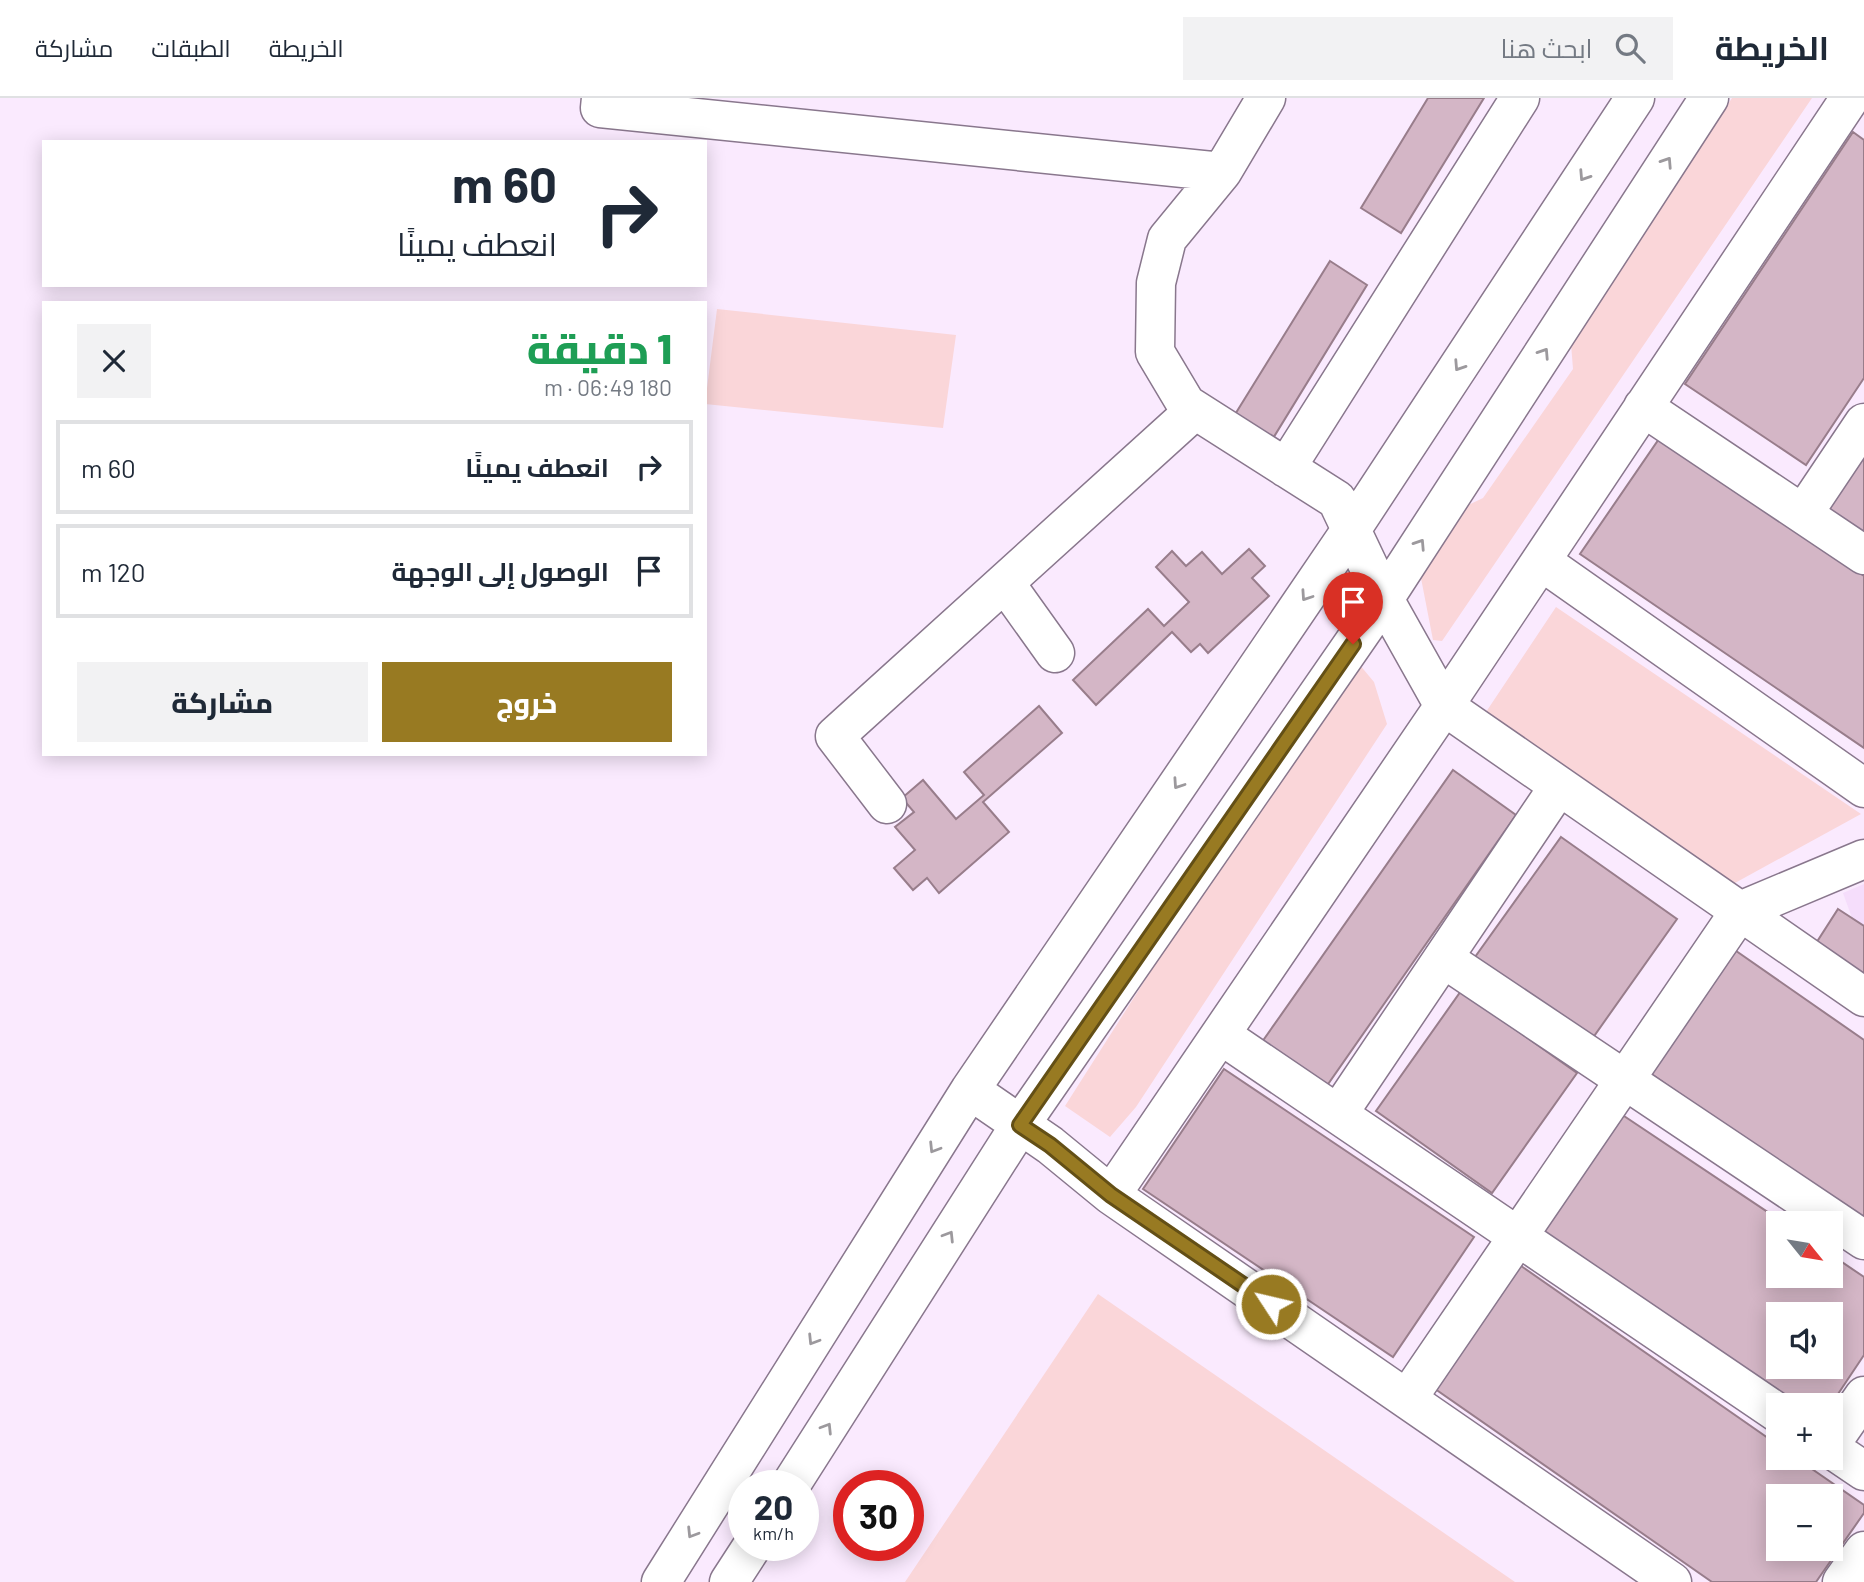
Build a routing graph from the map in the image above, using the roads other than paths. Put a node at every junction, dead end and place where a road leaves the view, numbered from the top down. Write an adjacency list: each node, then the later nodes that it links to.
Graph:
1 (601, 98): 9 (street)
2 (1266, 98): 9 (street)
3 (1520, 98): 13 (street)
4 (1635, 98): 15 (street, one-way to 15)
5 (1709, 98): 19 (street, one-way to 5)
6 (1850, 98): 10 (street)
7 (1857, 98): 8 (street)
8 (1864, 103)
9 (1222, 173): 11 (street)
10 (1643, 407): 14 (street); 17 (street)
11 (1195, 410): 13 (street); 18 (street)
12 (1864, 424): 14 (street)
13 (1286, 468): 15 (street)
14 (1803, 514): 16 (street)
15 (1351, 530): 19 (street); 31 (street, one-way to 31)
16 (1864, 555)
17 (1541, 561): 21 (street); 23 (street)
18 (1004, 583): 20 (street); 24 (street)
19 (1384, 599): 21 (street); 33 (street)
20 (1055, 653)
21 (1444, 706): 22 (street); 29 (street)
22 (1559, 786): 26 (street); 27 (street)
23 (1864, 788)
24 (887, 804)
25 (1864, 859): 26 (street)
26 (1740, 911): 28 (street); 30 (street)
27 (1443, 958): 30 (street); 32 (street)
28 (1864, 997)
29 (1221, 1035): 32 (street); 34 (street)
30 (1625, 1080): 35 (street); 36 (street)
31 (970, 1090): 33 (street); 46 (street, one-way to 46)
32 (1338, 1114): 35 (street)
33 (1020, 1125): 34 (street); 42 (street, one-way to 33)
34 (1111, 1195): 38 (street)
35 (1518, 1236): 38 (street); 39 (street)
36 (1864, 1240)
37 (1864, 1396): 40 (street)
38 (1407, 1399): 48 (street)
39 (1766, 1405)
40 (1843, 1428)
41 (1843, 1456): 43 (street)
42 (800, 1470)
43 (1864, 1471)
44 (1864, 1551): 49 (street)
45 (742, 1561): 47 (street)
46 (661, 1582)
47 (729, 1582)
48 (1672, 1582)
49 (1842, 1582)

